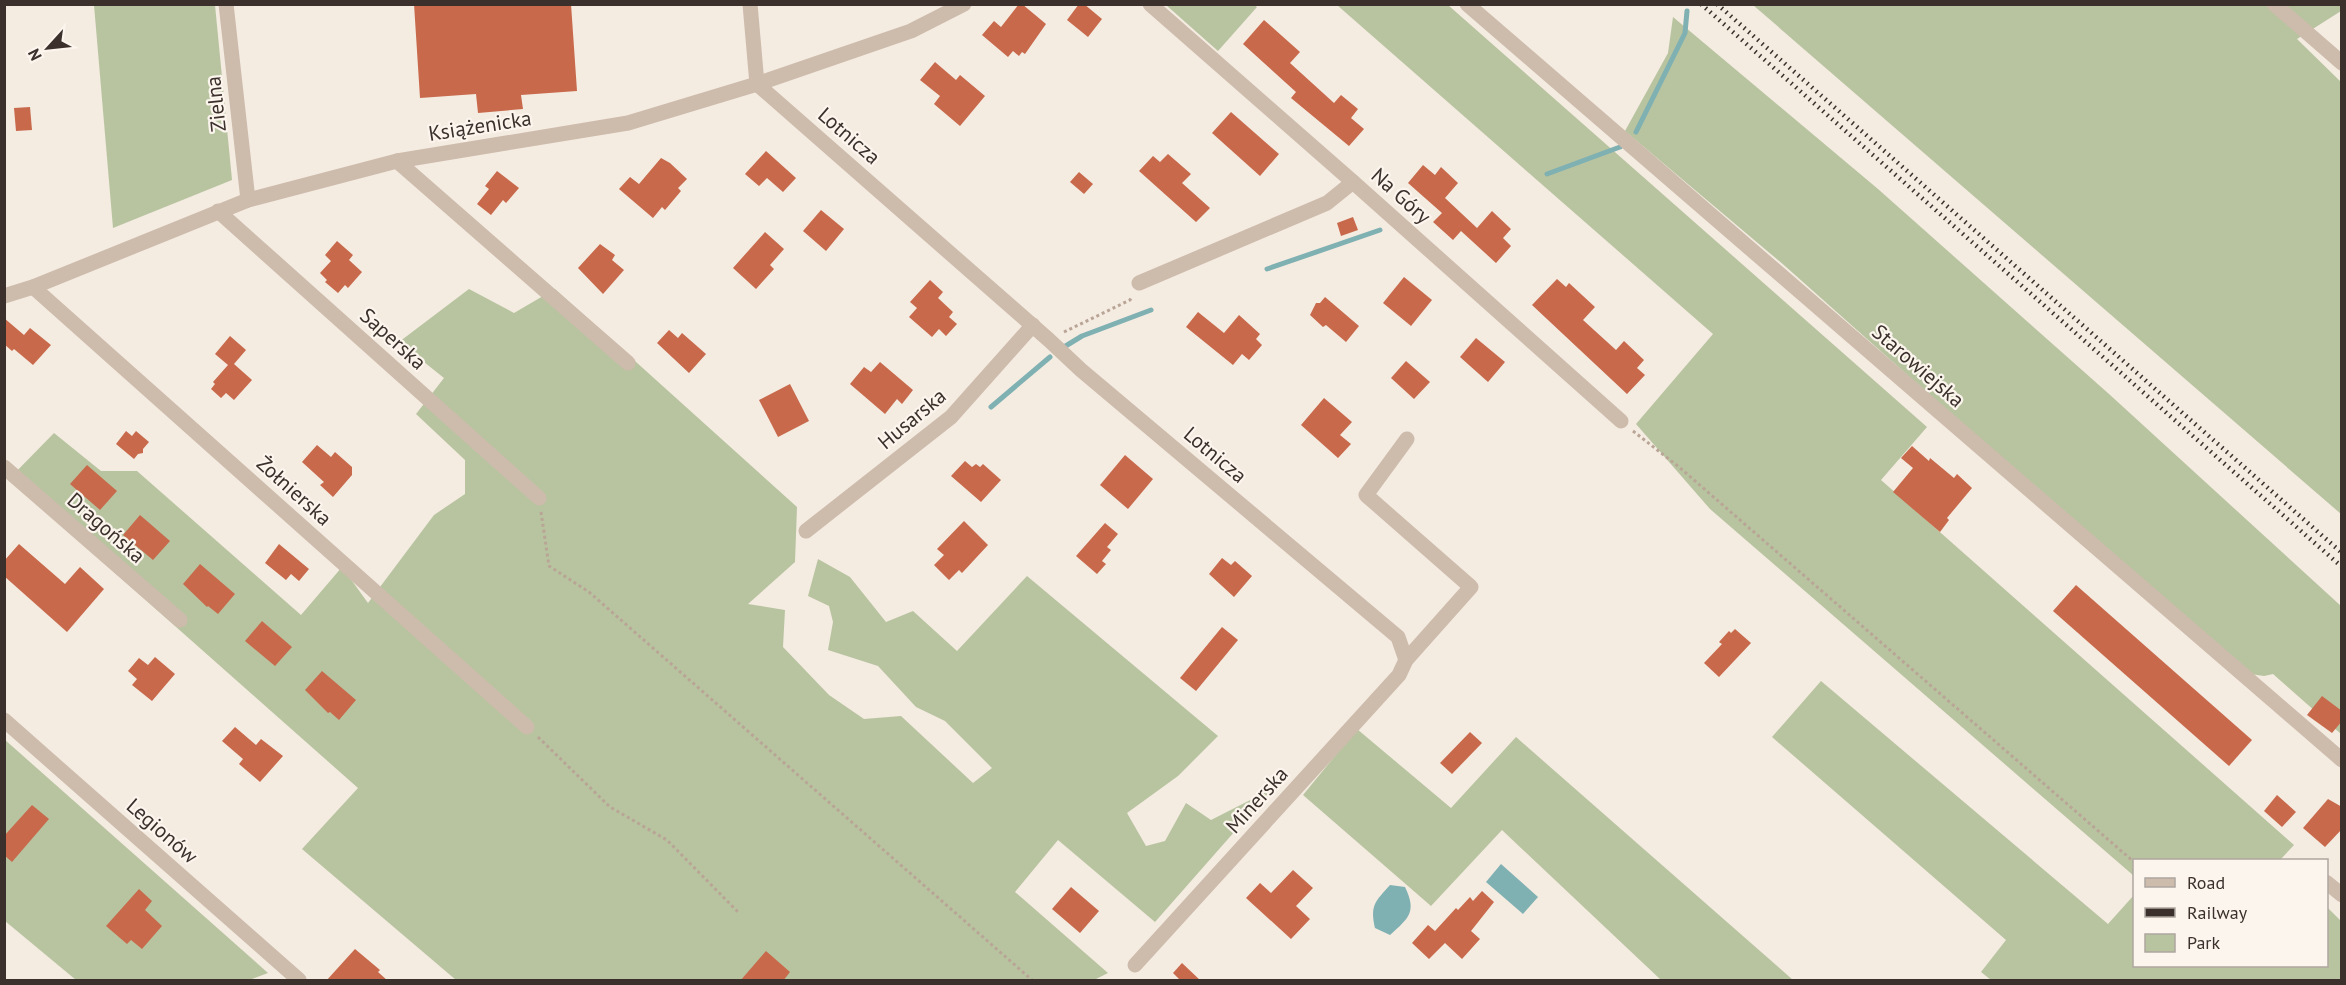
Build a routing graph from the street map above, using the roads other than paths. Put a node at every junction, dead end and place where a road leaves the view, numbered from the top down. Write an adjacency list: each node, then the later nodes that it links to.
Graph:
1 (226, 4): 11 (street, Zielna)
2 (750, 4): 8 (street)
3 (964, 4): 8 (street, Książenicka)
4 (1150, 4): 10 (street, Na Góry)
5 (1467, 4): 27 (street, Starowiejska)
6 (2274, 4): 7 (street)
7 (2342, 63)
8 (757, 84): 9 (street, Książenicka); 16 (street, Lotnicza)
9 (398, 161): 11 (street, Książenicka); 17 (street)
10 (1353, 182): 13 (street); 18 (street, Na Góry)
11 (248, 200): 12 (street, Książenicka)
12 (218, 211): 14 (street, Książenicka); 21 (street, Saperska)
13 (1139, 283)
14 (33, 287): 15 (street, Książenicka); 26 (street, Żołnierska)
15 (4, 296)
16 (1033, 326): 22 (street, Husarska); 24 (street, Lotnicza)
17 (628, 363)
18 (1621, 421)
19 (1407, 439): 24 (street)
20 (4, 466): 23 (street, Dragońska)
21 (539, 498)
22 (806, 531)
23 (180, 620)
24 (1406, 660): 30 (street, Minerska)
25 (4, 720): 31 (street, Legionów)
26 (527, 727)
27 (2342, 760)
28 (2328, 884): 29 (street)
29 (2342, 895)
30 (1135, 964)
31 (296, 977)

